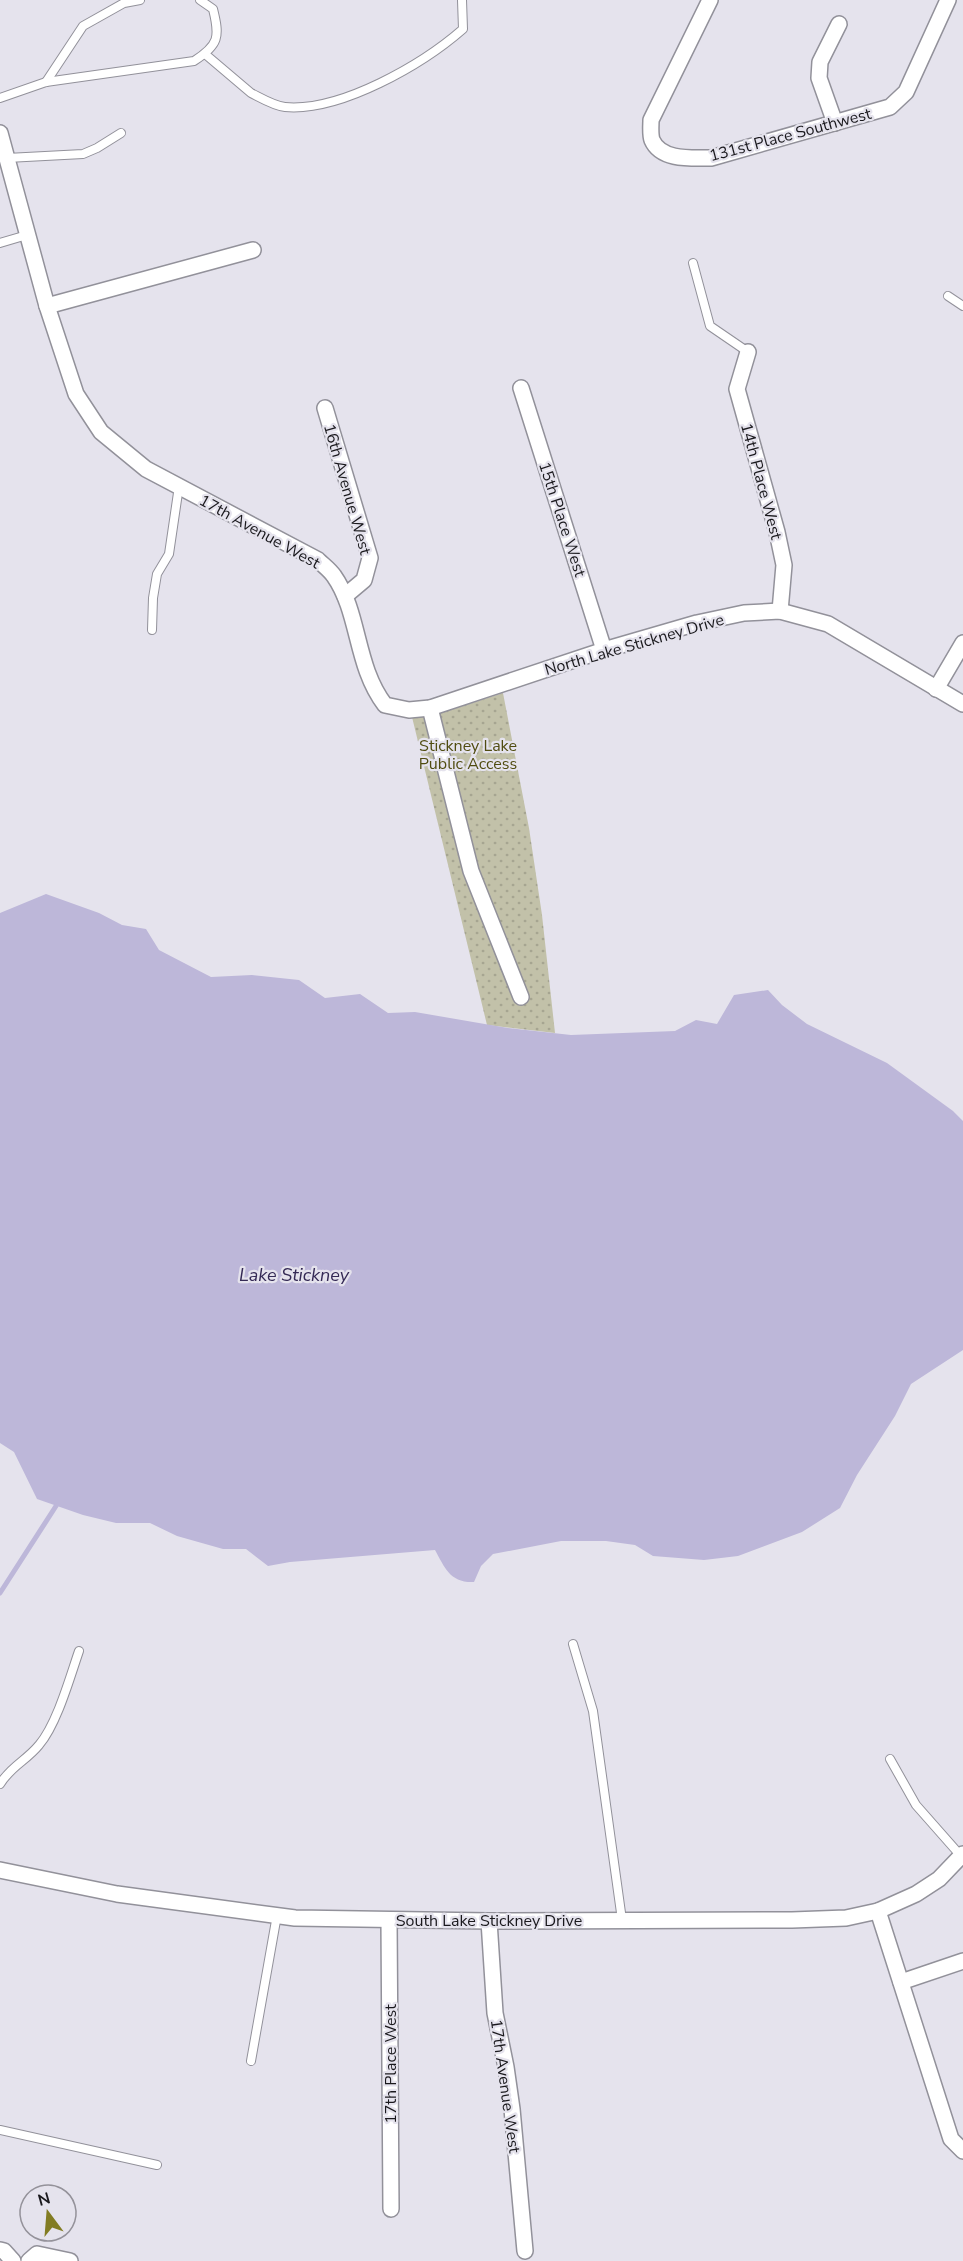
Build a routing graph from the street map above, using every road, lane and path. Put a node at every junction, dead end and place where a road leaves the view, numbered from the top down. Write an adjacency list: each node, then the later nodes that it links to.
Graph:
1 (140, 0): 8 (lane)
2 (200, 0): 7 (lane)
3 (462, 0): 7 (lane)
4 (710, 0): 10 (street, 131st Place Southwest)
5 (948, 0): 10 (street, 131st Place Southwest)
6 (839, 24): 10 (street)
7 (205, 54): 8 (lane)
8 (46, 82): 9 (lane)
9 (0, 98)
10 (835, 123)
11 (0, 133): 13 (street, 17th Avenue West)
12 (122, 133): 13 (lane)
13 (7, 158): 14 (street, 17th Avenue West)
14 (27, 235): 15 (lane); 19 (street, 17th Avenue West)
15 (0, 243)
16 (253, 250): 19 (street)
17 (693, 263): 21 (lane)
18 (948, 297): 20 (lane)
19 (47, 306): 24 (street, 17th Avenue West)
20 (963, 306)
21 (748, 352): 26 (street, 14th Place West)
22 (521, 388): 29 (street, 15th Place West)
23 (325, 408): 25 (street, 16th Avenue West)
24 (179, 486): 25 (street, 17th Avenue West); 27 (lane)
25 (345, 596): 32 (street, 17th Avenue West)
26 (780, 611): 29 (street, North Lake Stickney Drive); 30 (street, North Lake Stickney Drive)
27 (152, 630)
28 (963, 643): 30 (street)
29 (604, 650): 32 (street, North Lake Stickney Drive)
30 (936, 689): 31 (street, North Lake Stickney Drive)
31 (963, 704)
32 (430, 708): 33 (street)
33 (521, 997)
34 (573, 1644): 43 (lane)
35 (79, 1651): 37 (lane)
36 (890, 1758): 38 (lane)
37 (0, 1784)
38 (962, 1855): 40 (street, South Lake Stickney Drive)
39 (1, 1874): 41 (street, South Lake Stickney Drive)
40 (878, 1911): 43 (street, South Lake Stickney Drive); 46 (street)
41 (277, 1916): 42 (street, South Lake Stickney Drive); 47 (lane)
42 (389, 1920): 44 (street, South Lake Stickney Drive); 51 (street, 17th Place West)
43 (622, 1920): 44 (street, South Lake Stickney Drive)
44 (489, 1921): 53 (street, 17th Avenue West)
45 (963, 1961): 46 (street)
46 (901, 1982): 49 (street)
47 (251, 2061)
48 (0, 2130): 50 (lane)
49 (963, 2151)
50 (157, 2165)
51 (391, 2209)
52 (0, 2250): 54 (street)
53 (525, 2251)
54 (13, 2261)
55 (29, 2261): 56 (street)
56 (70, 2261)

